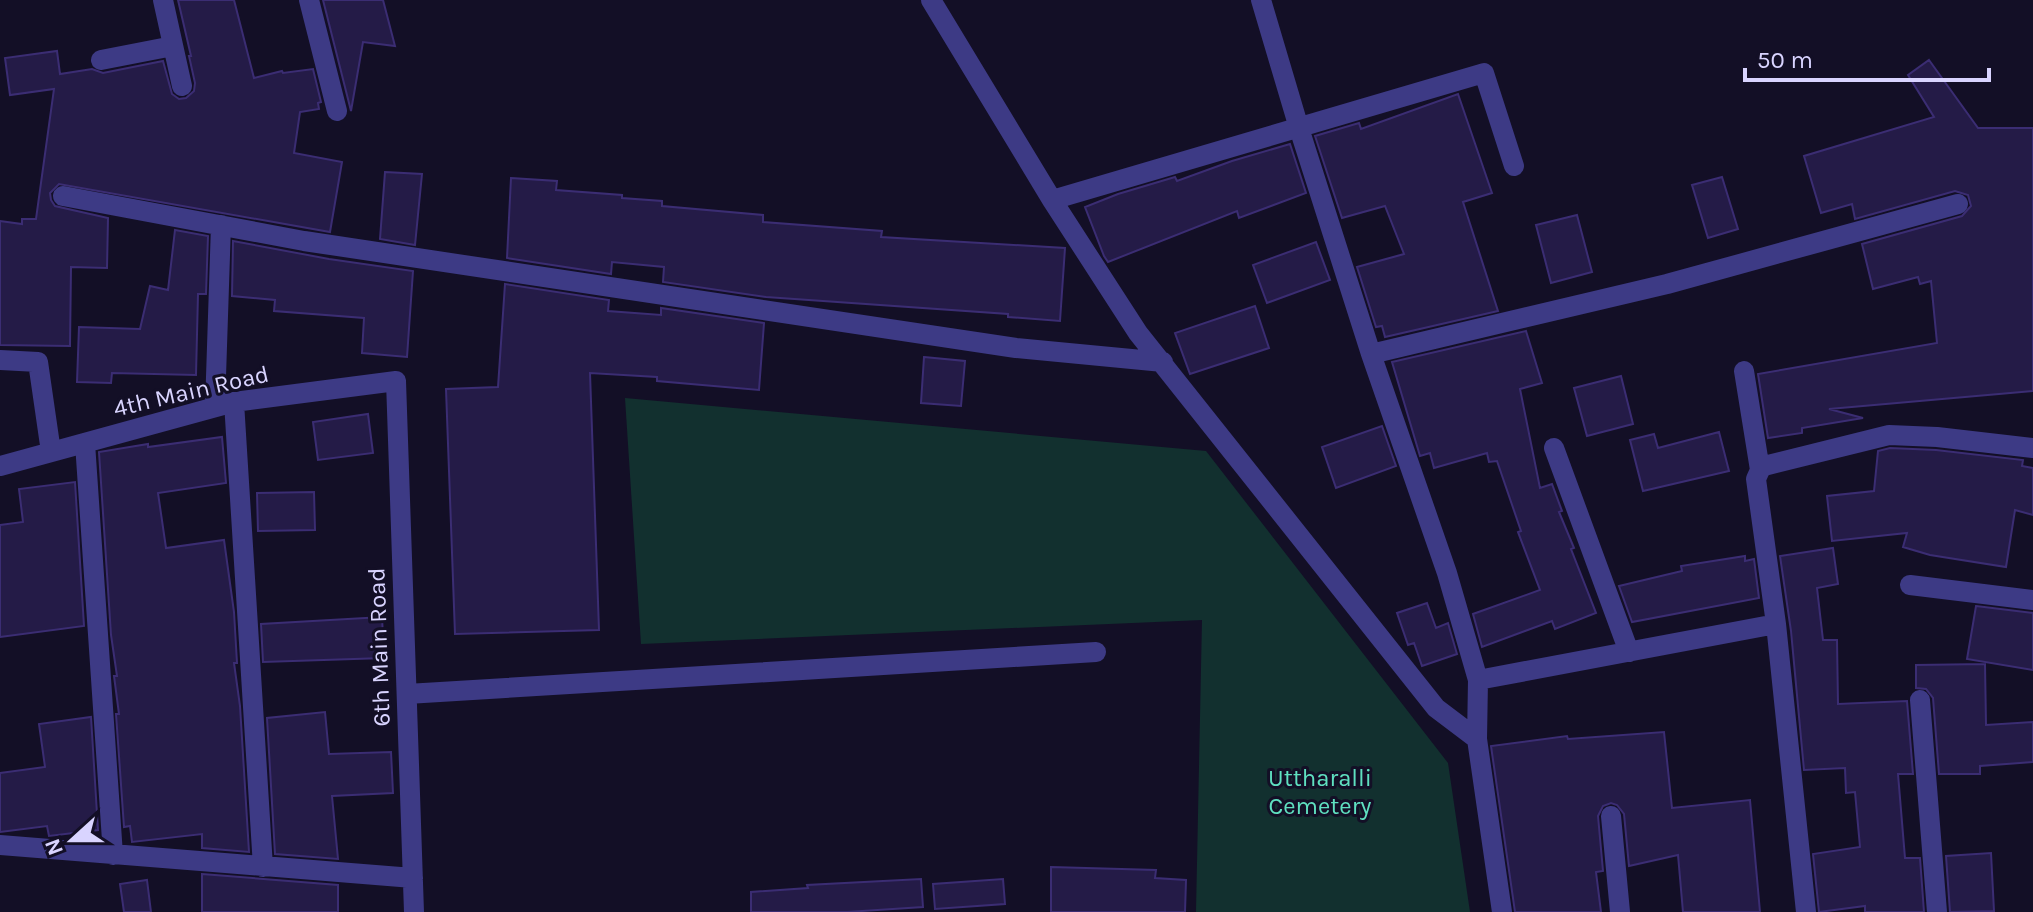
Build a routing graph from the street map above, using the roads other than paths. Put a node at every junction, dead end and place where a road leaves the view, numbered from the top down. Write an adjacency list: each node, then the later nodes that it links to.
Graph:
1 (163, 0): 5 (street)
2 (309, 0): 8 (street)
3 (931, 0): 12 (street)
4 (1261, 0): 9 (street)
5 (173, 46): 6 (street); 7 (street)
6 (101, 60)
7 (182, 86)
8 (337, 111)
9 (1299, 128): 10 (street); 12 (street); 15 (street)
10 (1514, 166)
11 (63, 196): 14 (street)
12 (1052, 200): 17 (street)
13 (1958, 204): 15 (street)
14 (221, 225): 17 (street); 20 (street)
15 (1371, 354): 32 (street)
16 (0, 360): 24 (street)
17 (1163, 362): 35 (street)
18 (1744, 371): 26 (street)
19 (396, 381): 20 (street, 4th Main Road); 33 (street, 6th Main Road)
20 (225, 404): 21 (street, 4th Main Road); 39 (street)
21 (85, 443): 24 (street, 4th Main Road); 38 (street)
22 (1554, 448): 31 (street)
23 (2033, 448): 26 (street)
24 (51, 452): 25 (street, 4th Main Road)
25 (0, 466)
26 (1760, 470): 29 (street)
27 (1910, 585): 28 (street)
28 (2033, 600)
29 (1776, 624): 31 (street); 44 (street)
30 (1096, 652): 33 (street)
31 (1629, 652): 32 (street)
32 (1478, 680): 35 (street)
33 (407, 694): 40 (street, 6th Main Road)
34 (1920, 700): 45 (street)
35 (1477, 739): 42 (street)
36 (1611, 816): 43 (street)
37 (0, 845): 38 (street)
38 (113, 855): 39 (street)
39 (263, 867): 40 (street)
40 (413, 878): 41 (street, 6th Main Road)
41 (414, 912)
42 (1502, 912)
43 (1620, 912)
44 (1806, 912)
45 (1937, 912)

